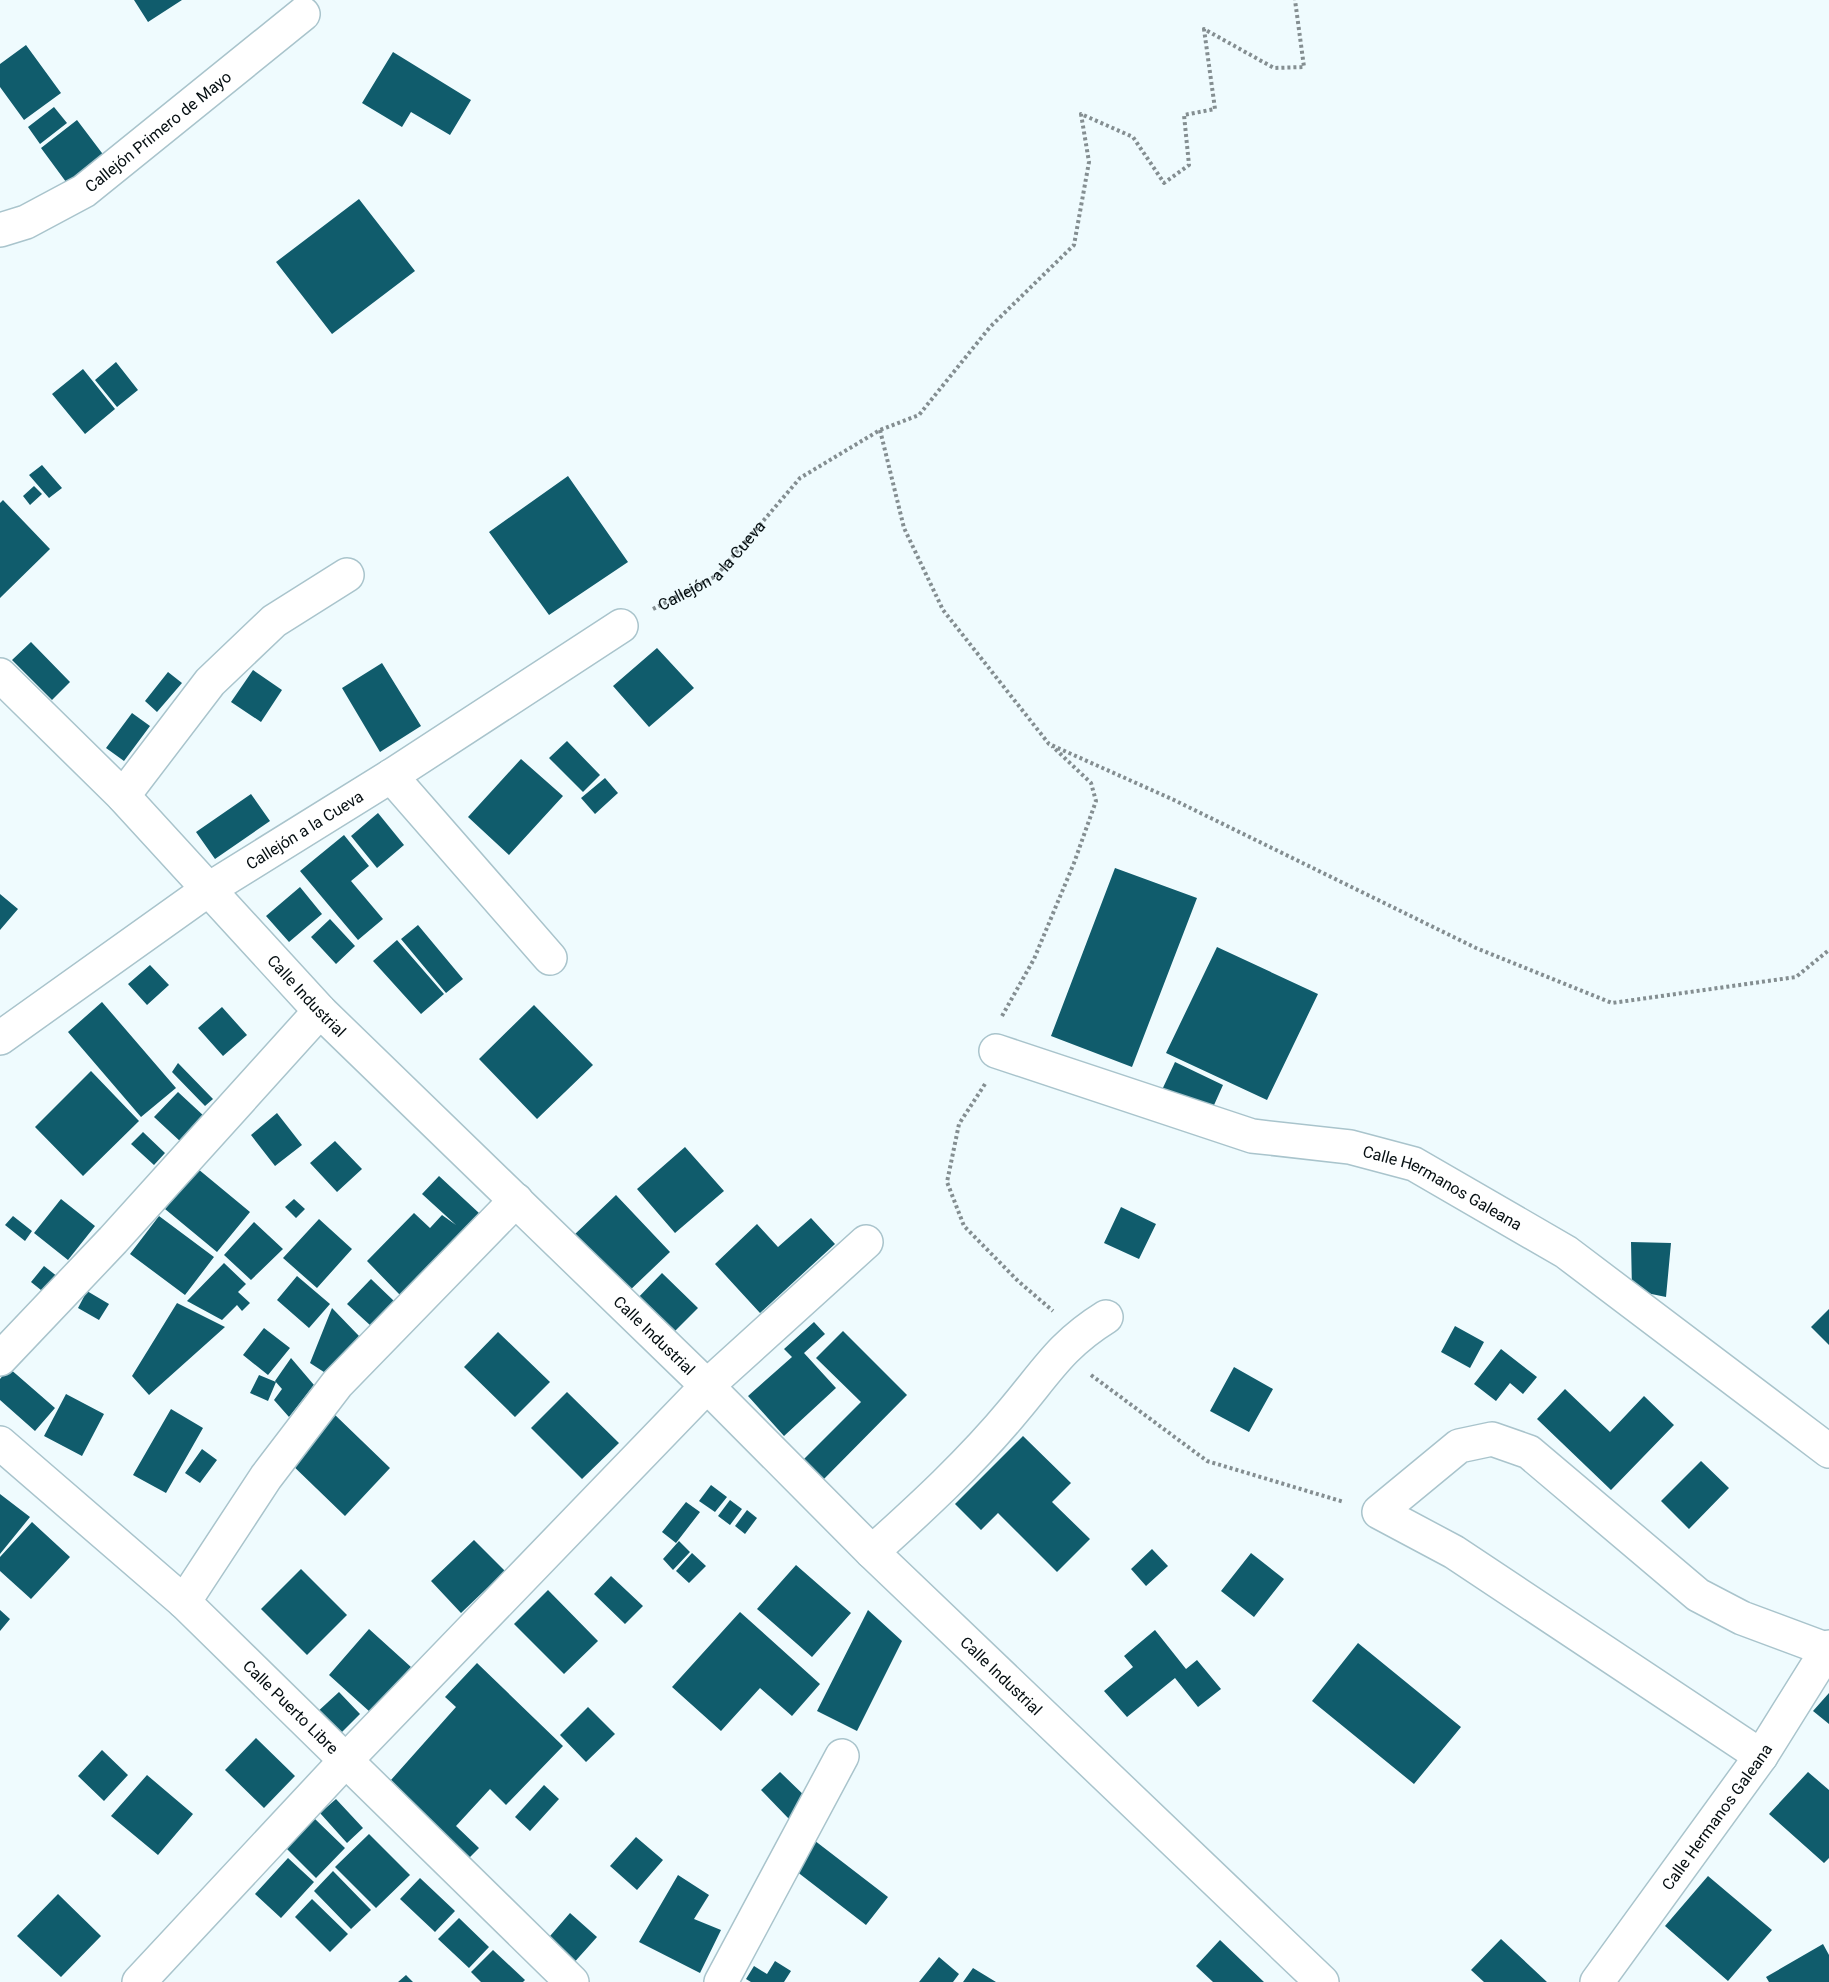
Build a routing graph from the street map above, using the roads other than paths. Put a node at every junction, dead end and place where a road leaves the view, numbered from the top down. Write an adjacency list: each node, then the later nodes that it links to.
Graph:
1 (303, 14): 2 (street, Callejón Primero de Mayo)
2 (0, 230)
3 (347, 575): 7 (street)
4 (621, 626): 6 (street, Callejón a la Cueva)
5 (0, 675): 7 (street, Calle Industrial)
6 (391, 776): 8 (street, Callejón a la Cueva); 9 (street)
7 (123, 796): 8 (street, Calle Industrial)
8 (209, 889): 10 (street, Calle Industrial); 11 (street, Callejón a la Cueva)
9 (550, 958)
10 (321, 1011): 13 (street, Calle Industrial); 16 (street)
11 (0, 1038)
12 (996, 1051): 19 (street, Calle Hermanos Galeana)
13 (516, 1200): 17 (street, Calle Industrial); 21 (street)
14 (866, 1242): 17 (street)
15 (1093, 1325): 20 (street)
16 (0, 1359)
17 (707, 1386): 20 (street, Calle Industrial); 25 (street)
18 (0, 1443): 21 (street, Calle Puerto Libre)
19 (1829, 1451)
20 (872, 1552): 29 (street, Calle Industrial)
21 (184, 1602): 25 (street, Calle Puerto Libre)
22 (1828, 1648): 24 (street, Calle Hermanos Galeana); 24 (street)
23 (842, 1756): 28 (street)
24 (1761, 1756): 30 (street, Calle Hermanos Galeana)
25 (347, 1759): 26 (street); 27 (street, Calle Puerto Libre)
26 (139, 1982)
27 (572, 1982)
28 (720, 1982)
29 (1322, 1982)
30 (1596, 1982)

